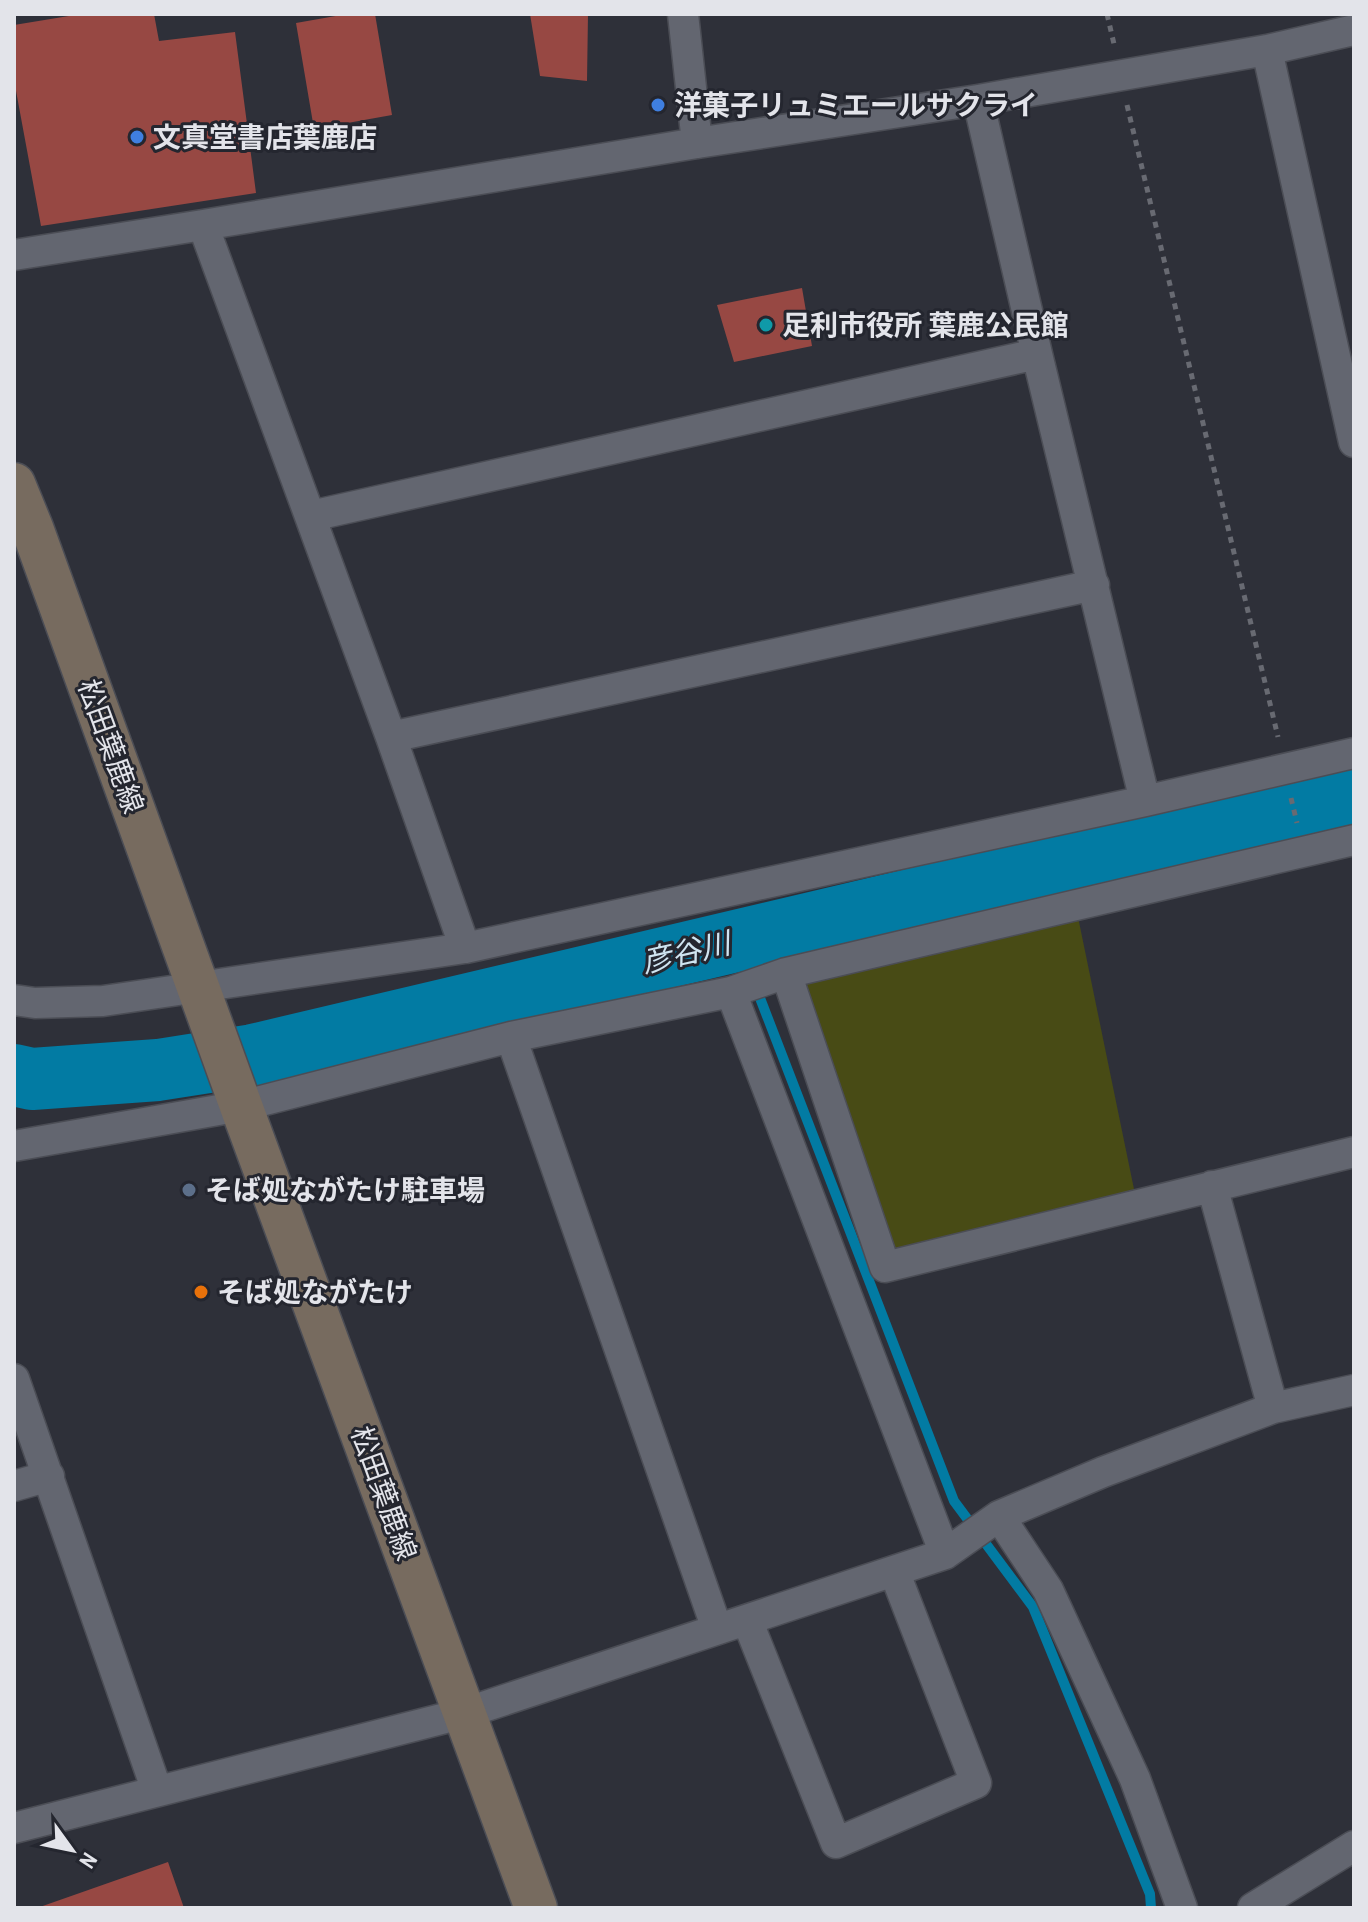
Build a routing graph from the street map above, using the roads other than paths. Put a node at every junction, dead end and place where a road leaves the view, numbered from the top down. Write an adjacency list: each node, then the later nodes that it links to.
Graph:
1 (683, 14): 5 (street)
2 (1354, 30): 3 (street)
3 (1267, 50): 4 (street); 9 (street)
4 (978, 100): 5 (street); 8 (street)
5 (697, 143): 6 (street)
6 (203, 225): 7 (street); 11 (street)
7 (14, 255)
8 (1037, 354): 11 (street); 13 (street)
9 (1354, 442)
10 (14, 484): 12 (main road, 松田葉鹿線)
11 (311, 516): 14 (street)
12 (23, 530): 21 (main road, 松田葉鹿線)
13 (1094, 585): 14 (street); 16 (street)
14 (391, 737): 18 (street)
15 (1354, 753): 16 (street)
16 (1145, 801): 18 (street)
17 (1354, 840): 19 (street)
18 (465, 948): 21 (street)
19 (786, 973): 20 (street); 27 (street)
20 (731, 992): 23 (street); 34 (street)
21 (204, 999): 22 (street); 24 (main road, 松田葉鹿線)
22 (14, 1000)
23 (511, 1037): 24 (street); 37 (street)
24 (236, 1092): 25 (street); 38 (main road, 松田葉鹿線)
25 (14, 1146)
26 (1354, 1152): 27 (street)
27 (1212, 1186): 30 (street)
28 (14, 1379): 31 (street)
29 (1354, 1390): 30 (street)
30 (1273, 1408): 33 (street)
31 (49, 1476): 32 (street); 39 (street)
32 (14, 1486)
33 (999, 1516): 34 (street); 43 (street)
34 (945, 1554): 35 (street)
35 (894, 1571): 36 (street); 36 (street)
36 (747, 1620): 37 (street)
37 (717, 1629): 38 (street)
38 (465, 1713): 39 (street); 42 (main road, 松田葉鹿線)
39 (157, 1791): 40 (street)
40 (14, 1828)
41 (1354, 1846): 44 (street)
42 (536, 1908)
43 (1182, 1908)
44 (1253, 1908)

